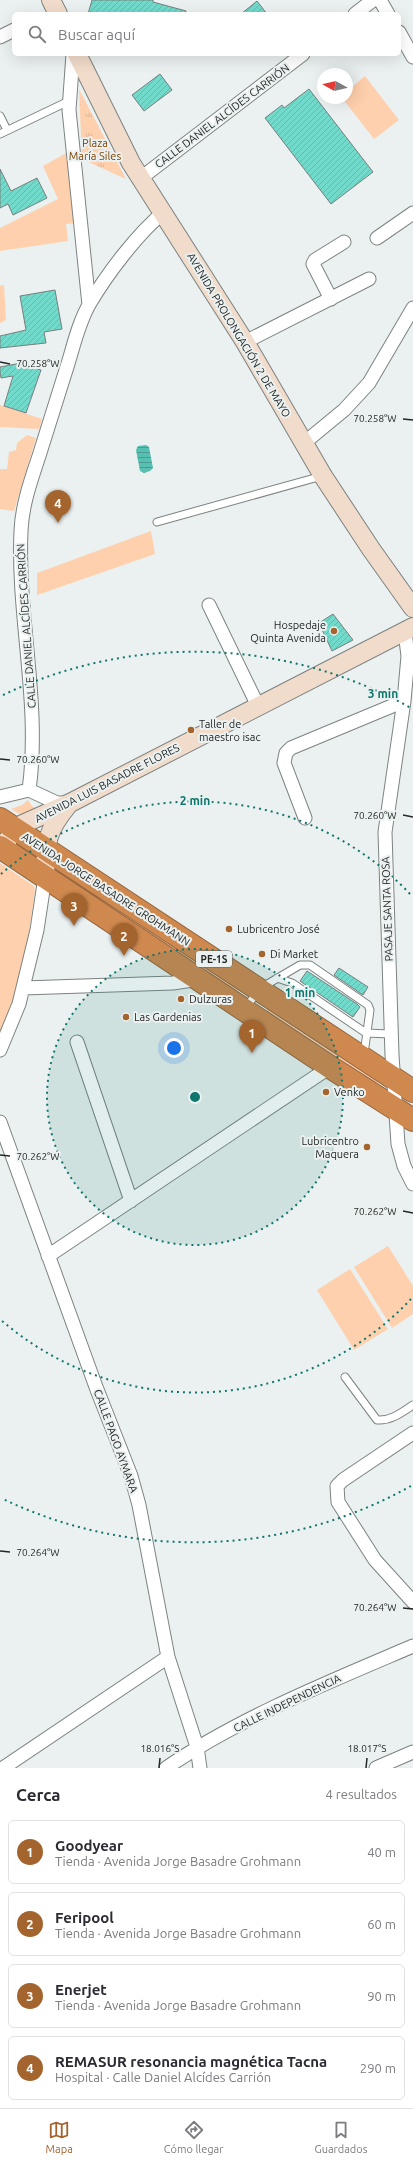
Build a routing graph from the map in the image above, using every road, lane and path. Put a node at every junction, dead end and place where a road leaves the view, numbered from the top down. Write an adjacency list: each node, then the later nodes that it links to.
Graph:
1 (373, 0): 3 (street)
2 (380, 0): 4 (street)
3 (358, 12)
4 (387, 12)
5 (12, 31): 7 (street)
6 (401, 36): 11 (street)
7 (0, 38)
8 (74, 56): 12 (street, CALLE DANIEL ALCÍDES CARRIÓN)
9 (78, 56): 16 (street, AVENIDA PROLONGACIÓN 2 DE MAYO)
10 (300, 56): 16 (street, CALLE DANIEL ALCÍDES CARRIÓN)
11 (413, 57)
12 (69, 101): 14 (lane); 23 (street, CALLE DANIEL ALCÍDES CARRIÓN)
13 (0, 116): 14 (lane)
14 (8, 130): 15 (lane)
15 (0, 134)
16 (141, 178): 17 (street, AVENIDA PROLONGACIÓN 2 DE MAYO)
17 (164, 212): 23 (street, CALLE DANIEL ALCÍDES CARRIÓN); 25 (street, AVENIDA PROLONGACIÓN 2 DE MAYO)
18 (413, 213): 19 (street)
19 (377, 238)
20 (344, 242): 22 (street)
21 (369, 279): 22 (street)
22 (331, 299): 25 (street)
23 (89, 305): 34 (street, CALLE DANIEL ALCÍDES CARRIÓN)
24 (413, 308): 26 (street)
25 (245, 342): 26 (street, AVENIDA PROLONGACIÓN 2 DE MAYO)
26 (304, 443): 27 (street, AVENIDA PROLONGACIÓN 2 DE MAYO)
27 (323, 476): 28 (lane); 30 (street, AVENIDA PROLONGACIÓN 2 DE MAYO)
28 (157, 522)
29 (209, 605): 33 (street)
30 (413, 608)
31 (409, 629): 32 (street, PASAJE SANTA ROSA); 33 (street, AVENIDA LUIS BASADRE FLORES)
32 (404, 701): 37 (street); 47 (street, PASAJE SANTA ROSA)
33 (258, 706): 36 (street, AVENIDA LUIS BASADRE FLORES)
34 (29, 790): 35 (street); 36 (street)
35 (0, 797)
36 (70, 803): 38 (street, AVENIDA LUIS BASADRE FLORES); 40 (street)
37 (305, 818)
38 (7, 824): 39 (street); 40 (highway, AVENIDA JORGE BASADRE GROHMANN / PE-1S)
39 (2, 848): 41 (highway, AVENIDA JORGE BASADRE GROHMANN / PE-1S)
40 (46, 850): 41 (street); 43 (highway, AVENIDA JORGE BASADRE GROHMANN / PE-1S)
41 (45, 877): 42 (highway, AVENIDA JORGE BASADRE GROHMANN / PE-1S); 44 (street)
42 (199, 979): 44 (street); 45 (highway, AVENIDA JORGE BASADRE GROHMANN / PE-1S)
43 (268, 984): 45 (lane); 46 (lane); 46 (lane); 50 (highway, AVENIDA JORGE BASADRE GROHMANN / PE-1S)
44 (24, 988): 49 (street)
45 (245, 1010): 51 (highway, AVENIDA JORGE BASADRE GROHMANN / PE-1S)
46 (366, 1033): 47 (lane); 50 (lane)
47 (391, 1034): 52 (street, PASAJE SANTA ROSA)
48 (77, 1042): 57 (street)
49 (0, 1050)
50 (363, 1058): 52 (highway, AVENIDA JORGE BASADRE GROHMANN / PE-1S)
51 (330, 1067): 54 (highway, AVENIDA JORGE BASADRE GROHMANN / PE-1S); 57 (street)
52 (394, 1078): 53 (highway, AVENIDA JORGE BASADRE GROHMANN / PE-1S); 54 (street, PASAJE SANTA ROSA)
53 (413, 1091)
54 (404, 1114): 56 (street, PASAJE SANTA ROSA)
55 (0, 1122): 58 (street, CALLE PAGO AYMARA)
56 (413, 1184)
57 (131, 1201): 58 (street)
58 (48, 1256): 64 (street, CALLE PAGO AYMARA)
59 (345, 1377): 60 (lane)
60 (413, 1405)
61 (413, 1433): 62 (street)
62 (413, 1602)
63 (413, 1646): 65 (street, CALLE INDEPENDENCIA)
64 (168, 1657): 65 (street, CALLE PAGO AYMARA); 67 (street)
65 (197, 1747): 68 (street, CALLE INDEPENDENCIA); 69 (street, CALLE PAGO AYMARA)
66 (411, 1757): 70 (street)
67 (3, 1768)
68 (166, 1768)
69 (200, 1768)
70 (376, 1768)

